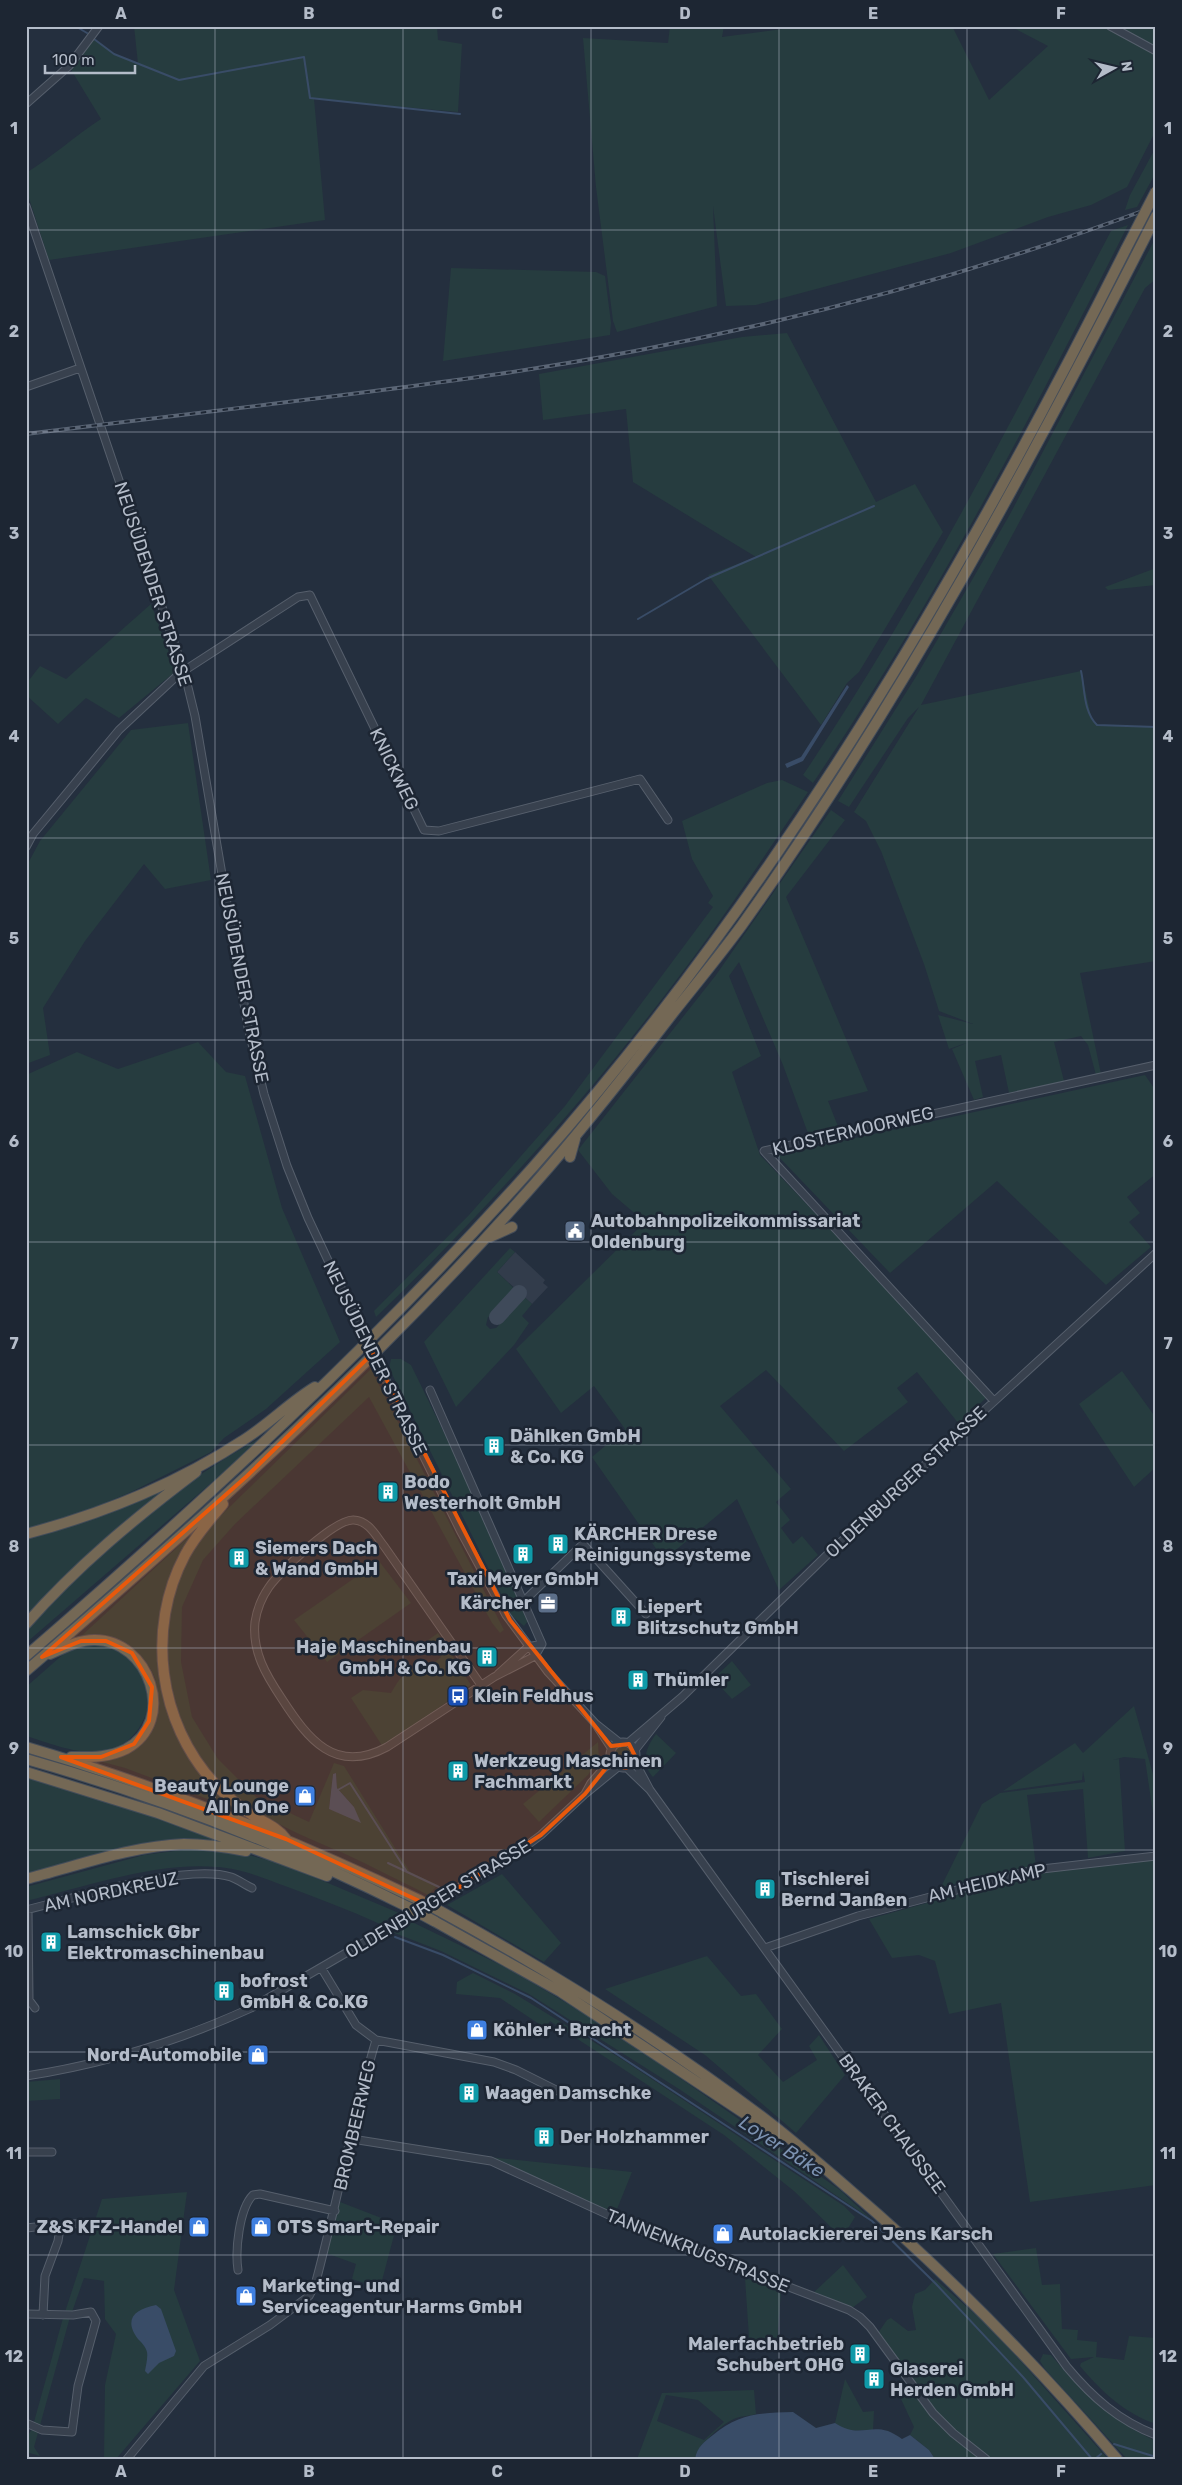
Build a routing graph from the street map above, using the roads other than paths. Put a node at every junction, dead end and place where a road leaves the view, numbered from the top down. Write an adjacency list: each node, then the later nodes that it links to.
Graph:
1 (99, 26): 4 (street)
2 (1110, 26): 3 (street)
3 (1156, 51)
4 (26, 104)
5 (1156, 190): 19 (highway, bridge)
6 (27, 210): 8 (street, NEUSÜDENDER STRASSE)
7 (1156, 216): 14 (highway)
8 (80, 368): 9 (street); 10 (street, NEUSÜDENDER STRASSE)
9 (26, 387)
10 (184, 670): 11 (street, KNICKWEG); 12 (street); 29 (street, NEUSÜDENDER STRASSE, bridge)
11 (668, 820)
12 (26, 847)
13 (1156, 1065): 21 (street, KLOSTERMOORWEG)
14 (578, 1131): 15 (highway); 17 (highway)
15 (570, 1157)
16 (512, 1228): 17 (highway)
17 (480, 1243): 23 (highway)
18 (1156, 1252): 21 (street, OLDENBURGER STRASSE)
19 (332, 1378): 22 (highway); 30 (highway)
20 (430, 1390): 25 (street)
21 (994, 1401): 36 (street, OLDENBURGER STRASSE)
22 (217, 1457): 24 (highway); 27 (highway)
23 (247, 1476): 32 (highway); 51 (highway)
24 (26, 1534)
25 (523, 1602): 26 (street); 28 (street)
26 (646, 1614)
27 (26, 1624)
28 (542, 1644): 29 (street); 31 (street)
29 (528, 1647): 31 (street, NEUSÜDENDER STRASSE); 34 (street)
30 (26, 1656)
31 (535, 1656): 34 (street); 37 (street, NEUSÜDENDER STRASSE)
32 (42, 1657): 33 (highway); 42 (highway)
33 (26, 1671)
34 (494, 1677): 35 (street)
35 (481, 1685): 35 (street)
36 (661, 1716): 38 (street, OLDENBURGER STRASSE); 41 (street, OLDENBURGER STRASSE)
37 (596, 1723): 38 (street, NEUSÜDENDER STRASSE); 40 (street, NEUSÜDENDER STRASSE)
38 (624, 1743): 40 (street); 41 (street)
39 (26, 1747): 42 (highway)
40 (612, 1749): 44 (street)
41 (635, 1750): 45 (street)
42 (61, 1757): 51 (highway)
43 (26, 1759): 56 (highway)
44 (611, 1760): 46 (street); 50 (street, OLDENBURGER STRASSE)
45 (635, 1762): 47 (street); 49 (street, BRAKER CHAUSSEE)
46 (618, 1768): 47 (street); 50 (street, OLDENBURGER STRASSE)
47 (627, 1768): 49 (street, BRAKER CHAUSSEE)
48 (26, 1772): 52 (highway)
49 (650, 1790): 58 (street, BRAKER CHAUSSEE)
50 (585, 1794): 59 (street, OLDENBURGER STRASSE)
51 (286, 1839): 67 (highway, bridge)
52 (271, 1855): 54 (highway); 56 (highway)
53 (1156, 1856): 58 (street, AM HEIDKAMP)
54 (26, 1879)
55 (252, 1888): 57 (street, AM NORDKREUZ)
56 (369, 1888): 67 (highway, bridge)
57 (27, 1910): 60 (street, AM NORDKREUZ)
58 (766, 1948): 76 (street, BRAKER CHAUSSEE)
59 (322, 1969): 61 (street, BROMBEERWEG); 62 (street, OLDENBURGER STRASSE)
60 (36, 2008)
61 (376, 2040): 63 (street, BROMBEERWEG); 64 (street, BROMBEERWEG)
62 (26, 2076)
63 (566, 2095)
64 (352, 2139): 68 (street, BROMBEERWEG); 78 (street, TANNENKRUGSTRASSE)
65 (26, 2152): 66 (street)
66 (52, 2152)
67 (818, 2163): 79 (highway)
68 (334, 2210): 72 (street, BROMBEERWEG); 77 (street, BROMBEERWEG)
69 (94, 2223): 71 (street)
70 (26, 2228): 71 (street)
71 (60, 2228): 74 (street)
72 (238, 2270)
73 (26, 2314): 74 (street)
74 (43, 2316): 75 (street)
75 (26, 2423)
76 (1156, 2435)
77 (127, 2459)
78 (986, 2459)
79 (1117, 2459)

